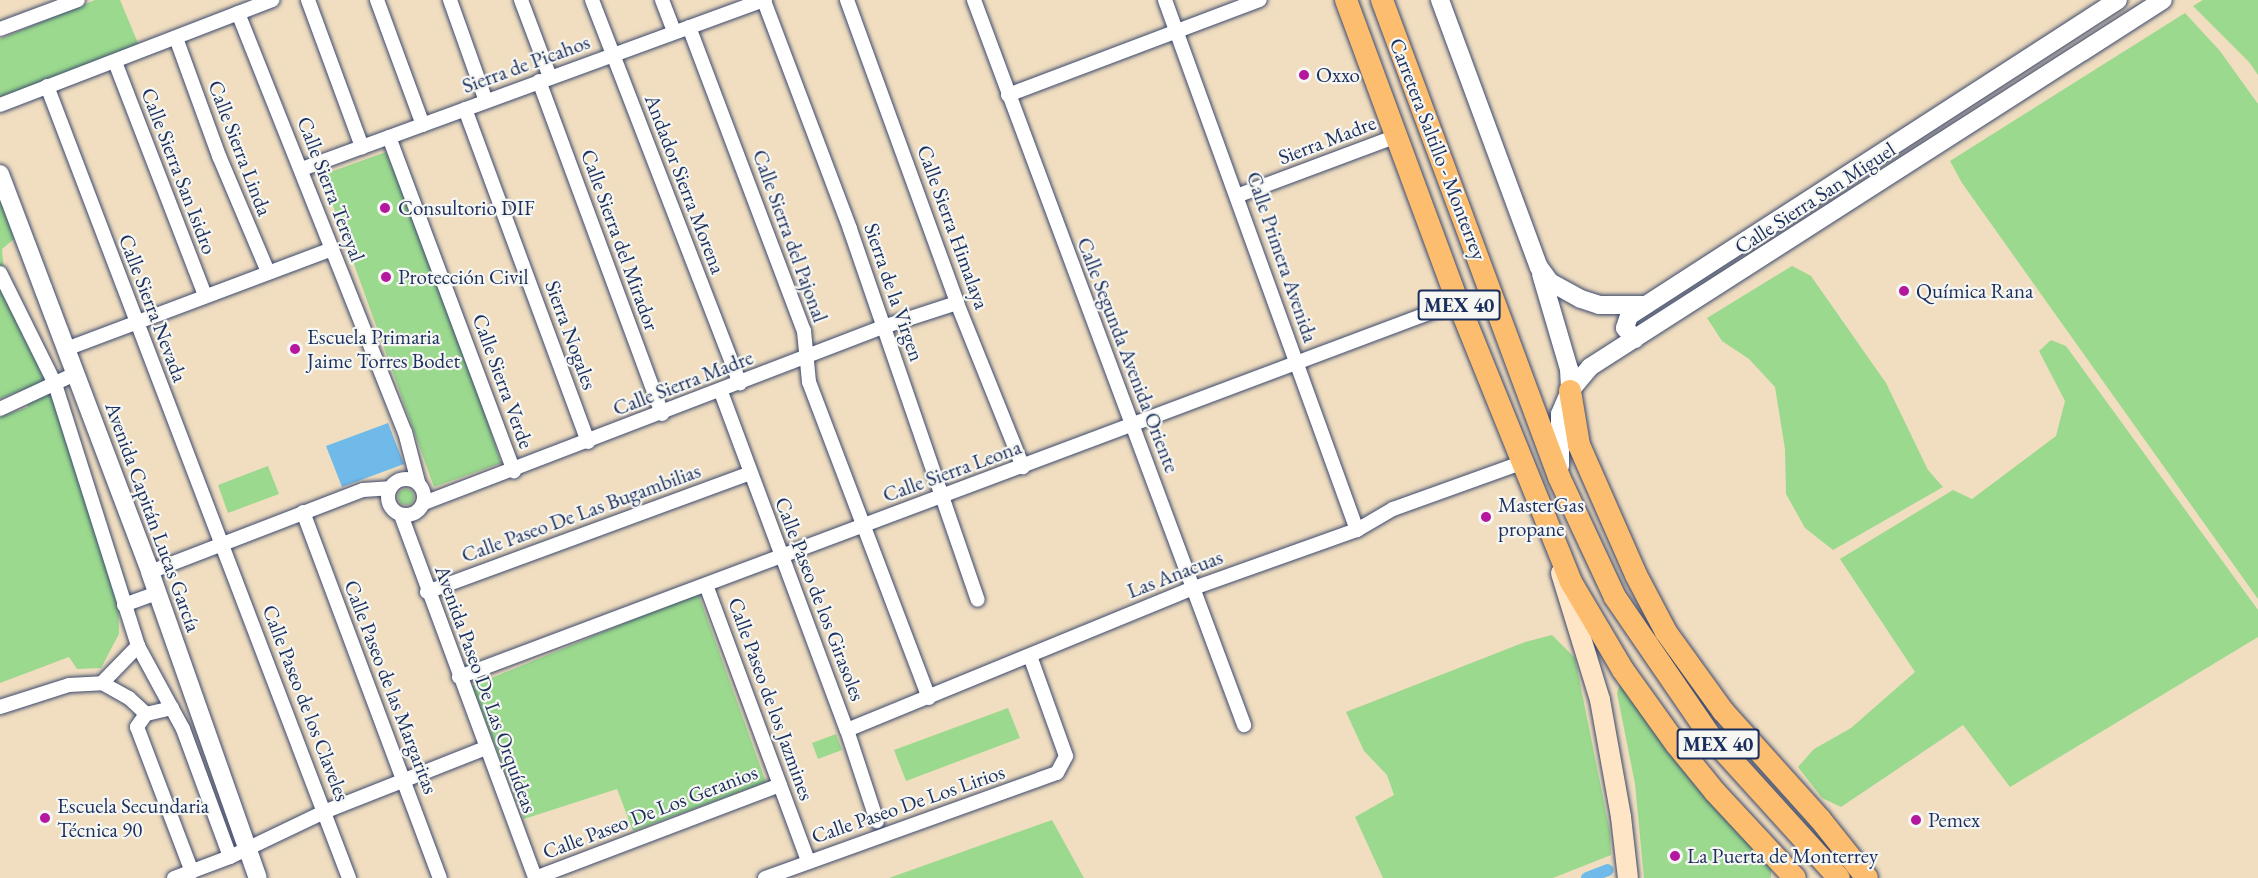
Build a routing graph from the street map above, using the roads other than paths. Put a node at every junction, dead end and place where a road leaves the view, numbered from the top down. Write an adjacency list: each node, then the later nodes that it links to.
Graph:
1 (78, 0): 21 (street)
2 (272, 0): 19 (street)
3 (308, 0): 36 (street)
4 (377, 0): 33 (street)
5 (450, 0): 30 (street)
6 (521, 0): 27 (street, Calle Sierra del Mirador)
7 (592, 0): 25 (street, Andador Sierra Morena)
8 (662, 0): 23 (street)
9 (765, 0): 20 (street, Sierra de Picahos); 49 (street, Sierra de la Virgen)
10 (847, 0): 46 (street, Calle Sierra Himalaya)
11 (974, 0): 29 (street, Calle Segunda Avenida Oriente)
12 (1165, 0): 22 (street, Calle Primera Avenida)
13 (1260, 0): 22 (street)
14 (1346, 0): 34 (main road, Carretera Saltillo - Monterrey / MEX 40)
15 (1382, 0): 67 (main road, Carretera Saltillo - Monterrey / MEX 40)
16 (1440, 0): 41 (street)
17 (2118, 0): 47 (street, Calle Sierra San Miguel)
18 (2163, 0): 50 (street, Calle Sierra San Miguel)
19 (238, 13): 24 (street); 37 (street, Calle Sierra Tereyal)
20 (689, 27): 23 (street, Sierra de Picahos); 52 (street, Calle Sierra del Pajonal)
21 (0, 29)
22 (1176, 30): 29 (street); 39 (street, Calle Primera Avenida)
23 (674, 32): 25 (street, Sierra de Picahos)
24 (176, 38): 26 (street); 42 (street, Calle Sierra Linda)
25 (613, 54): 27 (street, Sierra de Picahos); 55 (street, Andador Sierra Morena)
26 (115, 62): 28 (street); 44 (street, Calle Sierra San Isidro)
27 (545, 79): 30 (street, Sierra de Picahos); 60 (street, Calle Sierra del Mirador)
28 (47, 86): 31 (street); 48 (street, Calle Sierra Nevada)
29 (1008, 95): 61 (street, Calle Segunda Avenida Oriente)
30 (486, 101): 32 (street, Sierra de Picahos)
31 (0, 105)
32 (465, 109): 33 (street, Sierra de Picahos); 62 (street, Sierra Nogales)
33 (423, 125): 35 (street, Sierra de Picahos)
34 (1397, 136): 39 (street, Sierra Madre); 45 (main road, Carretera Saltillo - Monterrey / MEX 40)
35 (390, 137): 36 (street, Sierra de Picahos); 65 (street, Calle Sierra Verde)
36 (362, 147): 37 (street, Sierra de Picahos)
37 (302, 169): 40 (street, Calle Sierra Tereyal)
38 (0, 174): 51 (street, Avenida Capitán Lucas García)
39 (1239, 195): 53 (street, Calle Primera Avenida)
40 (332, 249): 42 (street); 68 (street, Calle Sierra Tereyal)
41 (1539, 267): 47 (street); 57 (street)
42 (268, 272): 44 (street)
43 (0, 273): 56 (street)
44 (205, 295): 48 (street)
45 (1458, 302): 53 (street, Calle Sierra Leona); 63 (main road, Carretera Saltillo - Monterrey / MEX 40)
46 (957, 303): 49 (street, Calle Sierra Madre); 64 (street, Calle Sierra Himalaya)
47 (1647, 305): 50 (street, Calle Sierra San Miguel)
48 (137, 321): 51 (street); 76 (street, Calle Sierra Nevada)
49 (883, 327): 52 (street, Calle Sierra Madre); 70 (street, Sierra de la Virgen)
50 (1635, 339): 57 (street, Calle Sierra San Miguel)
51 (66, 349): 54 (street, Avenida Capitán Lucas García)
52 (805, 358): 55 (street, Calle Sierra Madre); 74 (street, Calle Sierra del Pajonal)
53 (1297, 361): 61 (street, Calle Sierra Leona); 75 (street, Calle Primera Avenida)
54 (75, 374): 56 (street); 79 (street, Avenida Capitán Lucas García)
55 (740, 383): 58 (street, Calle Sierra Madre)
56 (55, 384): 59 (street); 86 (street)
57 (1570, 391): 67 (street, Calle Sierra San Miguel); 94 (main road)
58 (721, 392): 60 (street, Calle Sierra Madre); 66 (street, Calle Paseo de los Girasoles)
59 (0, 409)
60 (662, 414): 62 (street, Calle Sierra Madre)
61 (1134, 425): 64 (street, Calle Sierra Leona); 81 (street, Calle Segunda Avenida Oriente)
62 (588, 442): 65 (street, Calle Sierra Madre)
63 (1521, 463): 75 (street, Las Anacuas); 77 (main road, Carretera Saltillo - Monterrey / MEX 40)
64 (1023, 467): 70 (street, Calle Sierra Leona)
65 (514, 471): 71 (street, Calle Sierra Madre)
66 (750, 473): 78 (street, Calle Paseo de los Girasoles); 83 (street, Calle Paseo De Las Bugambilias)
67 (1559, 477): 84 (main road, Carretera Saltillo - Monterrey / MEX 40)
68 (418, 483): 69 (street); 71 (street)
69 (389, 488): 72 (street); 73 (street)
70 (943, 497): 74 (street, Calle Sierra Leona); 85 (street, Sierra de la Virgen)
71 (424, 503): 73 (street, Calle Sierra Madre)
72 (303, 512): 76 (street); 99 (street, Calle Paseo de las Margaritas)
73 (400, 515): 83 (street, Avenida Paseo De Las Orquídeas)
74 (862, 527): 78 (street, Calle Sierra Leona); 91 (street, Calle Sierra del Pajonal)
75 (1357, 530): 81 (street, Las Anacuas)
76 (223, 543): 79 (street); 101 (street, Calle Paseo de los Claveles)
77 (1557, 550): 108 (main road); 116 (main road, Carretera Saltillo - Monterrey / MEX 40)
78 (782, 556): 80 (street, Calle Sierra Leona); 97 (street, Calle Paseo de los Girasoles)
79 (150, 572): 82 (street, Avenida Capitán Lucas García)
80 (706, 585): 89 (street, Calle Sierra Leona); 100 (street, Calle Paseo de los Jazmines)
81 (1191, 589): 88 (street, Las Anacuas); 96 (street, Calle Segunda Avenida Oriente)
82 (158, 592): 86 (street); 103 (street, Avenida Capitán Lucas García)
83 (427, 592): 89 (street, Avenida Paseo De Las Orquídeas)
84 (1615, 597): 94 (main road); 117 (main road, Carretera Saltillo - Monterrey / MEX 40)
85 (978, 600)
86 (124, 605): 87 (street)
87 (138, 646): 90 (street); 93 (street)
88 (1030, 656): 91 (street, Las Anacuas); 105 (street, Calle Paseo De Los Lirios)
89 (459, 677): 98 (street, Avenida Paseo De Las Orquídeas)
90 (102, 683): 92 (street); 95 (street)
91 (929, 698): 97 (street, Las Anacuas)
92 (0, 707)
93 (172, 708): 95 (street); 104 (street)
94 (1723, 711): 118 (main road)
95 (146, 714): 107 (street)
96 (1244, 725)
97 (847, 730): 102 (street, Calle Paseo de los Girasoles)
98 (486, 748): 99 (street); 114 (street, Avenida Paseo De Las Orquídeas)
99 (404, 780): 101 (street); 113 (street, Calle Paseo de las Margaritas)
100 (780, 785): 105 (street, Calle Paseo de los Jazmines); 114 (street, Calle Paseo De Los Geranios)
101 (324, 812): 103 (street); 112 (street, Calle Paseo de los Claveles)
102 (877, 821)
103 (247, 848): 104 (street); 111 (street, Avenida Capitán Lucas García)
104 (230, 857): 106 (street)
105 (808, 861): 115 (street, Calle Paseo De Los Lirios)
106 (212, 864): 107 (street); 110 (street)
107 (192, 872): 109 (street)
108 (1625, 877)
109 (174, 878)
110 (217, 878)
111 (258, 878)
112 (349, 878)
113 (440, 878)
114 (535, 878)
115 (765, 878)
116 (1795, 878)
117 (1839, 878)
118 (1867, 878)

